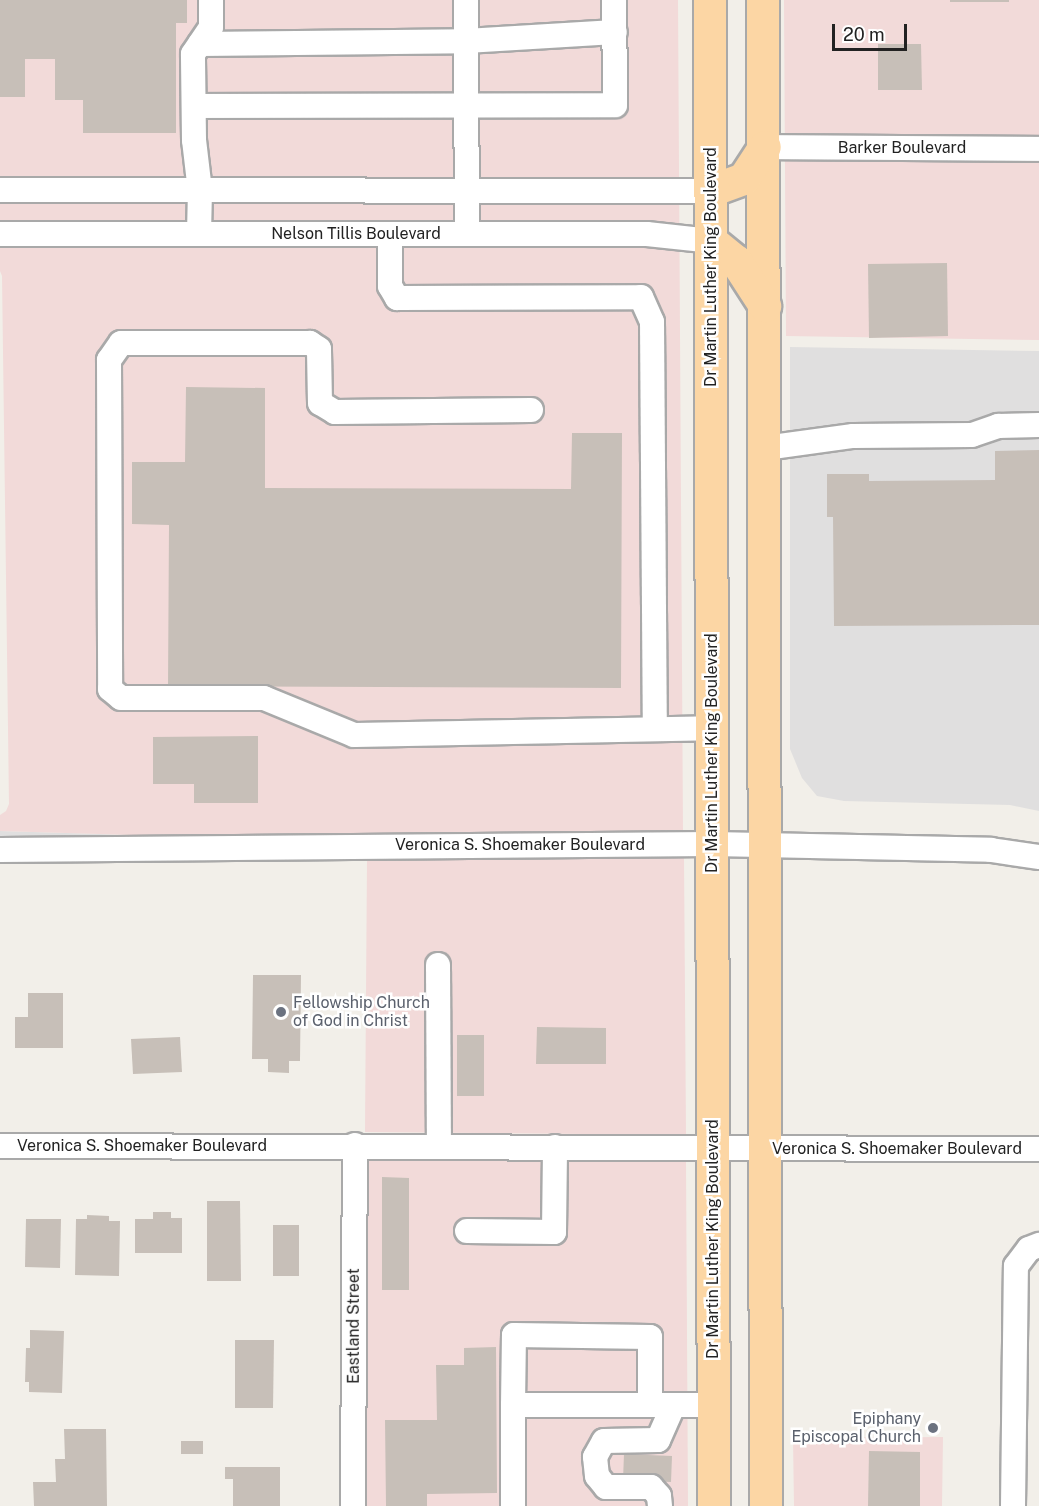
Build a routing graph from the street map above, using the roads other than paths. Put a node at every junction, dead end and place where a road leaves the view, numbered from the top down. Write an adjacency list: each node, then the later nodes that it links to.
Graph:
1 (212, 0): 8 (street)
2 (466, 0): 7 (street)
3 (614, 0): 6 (street)
4 (710, 0): 16 (main road, Dr Martin Luther King Boulevard)
5 (763, 0): 11 (main road)
6 (615, 32): 7 (street); 9 (street)
7 (466, 41): 8 (street); 9 (street)
8 (200, 44): 10 (street)
9 (467, 105): 10 (street); 15 (street)
10 (194, 106): 14 (street)
11 (765, 147): 12 (street, Barker Boulevard); 16 (main road); 22 (main road)
12 (1039, 149)
13 (0, 190): 14 (street)
14 (200, 190): 15 (street); 18 (street)
15 (468, 191): 16 (street); 20 (street)
16 (711, 191): 21 (main road, Dr Martin Luther King Boulevard)
17 (0, 234): 18 (street, Nelson Tillis Boulevard)
18 (199, 234): 19 (street, Nelson Tillis Boulevard)
19 (390, 234): 20 (street, Nelson Tillis Boulevard); 26 (street)
20 (467, 234): 21 (street, Nelson Tillis Boulevard)
21 (711, 241): 22 (main road); 27 (main road, Dr Martin Luther King Boulevard)
22 (765, 306): 25 (main road)
23 (531, 410): 26 (street)
24 (1039, 424): 25 (street)
25 (765, 448): 29 (main road)
26 (655, 728): 27 (street)
27 (712, 728): 28 (main road, Dr Martin Luther King Boulevard)
28 (712, 844): 29 (street, Veronica S. Shoemaker Boulevard); 30 (street, Veronica S. Shoemaker Boulevard); 37 (main road, Dr Martin Luther King Boulevard)
29 (765, 844): 31 (street, Veronica S. Shoemaker Boulevard); 39 (main road)
30 (0, 850)
31 (1039, 857)
32 (438, 965): 35 (street)
33 (355, 1145): 34 (street, Veronica S. Shoemaker Boulevard); 35 (street, Veronica S. Shoemaker Boulevard); 45 (street, Eastland Street)
34 (0, 1146)
35 (439, 1146): 36 (street, Veronica S. Shoemaker Boulevard)
36 (555, 1147): 37 (street, Veronica S. Shoemaker Boulevard); 40 (street)
37 (713, 1149): 39 (street, Veronica S. Shoemaker Boulevard); 44 (main road, Dr Martin Luther King Boulevard)
38 (1039, 1149): 39 (street, Veronica S. Shoemaker Boulevard)
39 (765, 1150): 49 (main road)
40 (467, 1231)
41 (1039, 1245): 50 (street)
42 (513, 1405): 43 (street); 43 (street); 46 (street)
43 (661, 1405): 44 (street); 47 (street)
44 (714, 1405): 48 (main road, Dr Martin Luther King Boulevard)
45 (353, 1506)
46 (513, 1506)
47 (660, 1506)
48 (714, 1506)
49 (766, 1506)
50 (1013, 1506)

